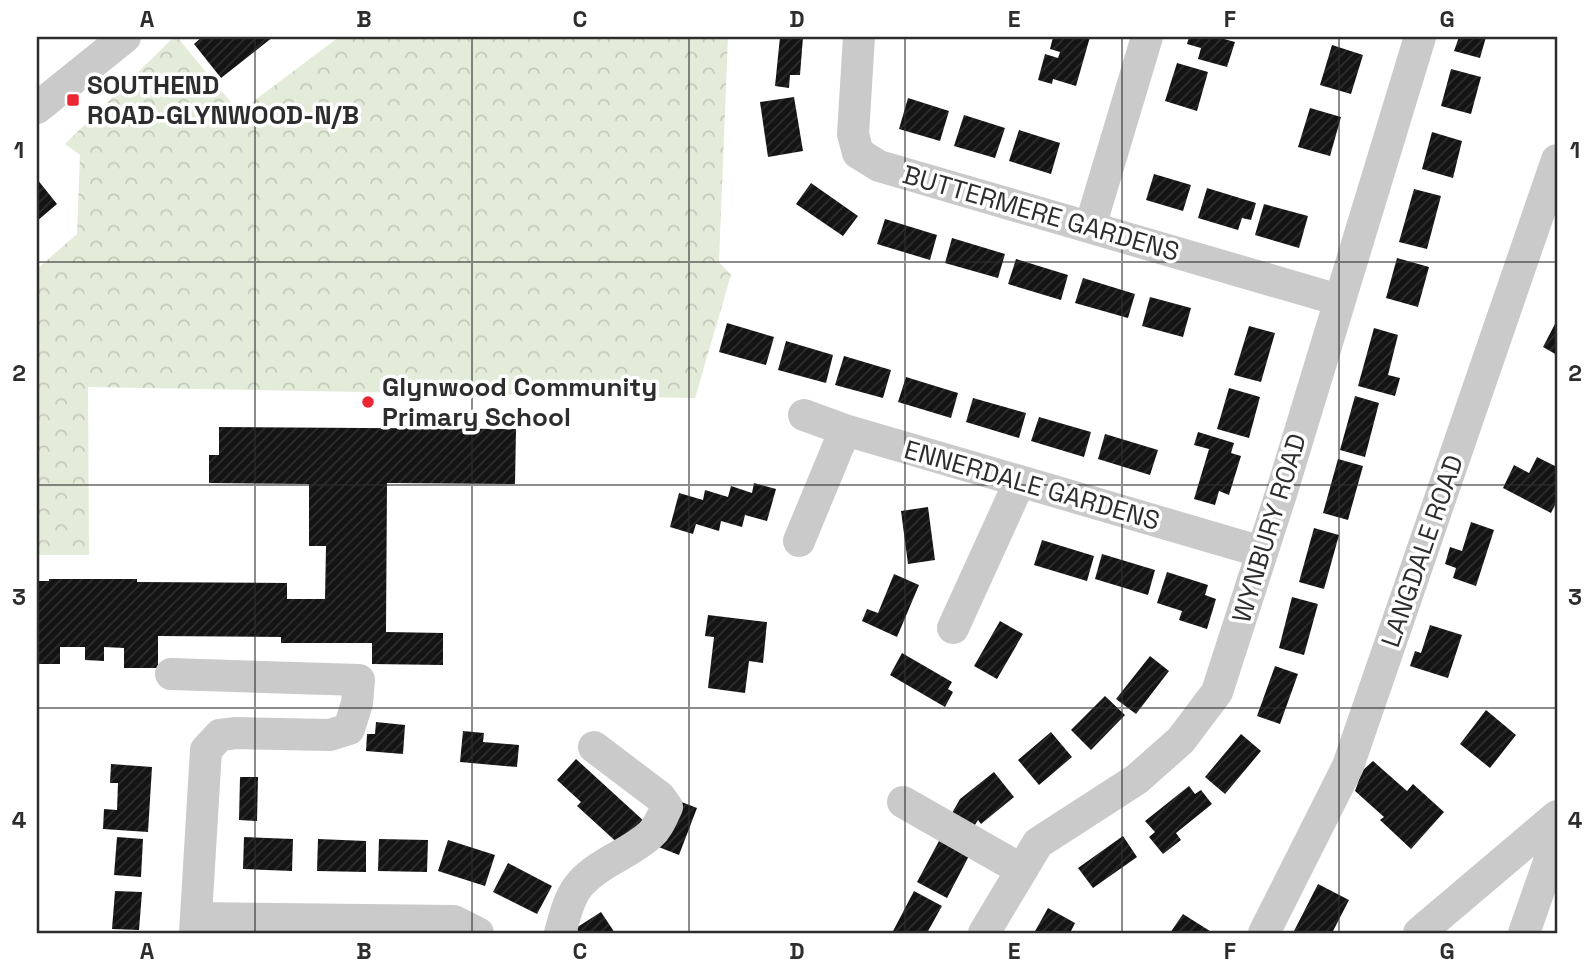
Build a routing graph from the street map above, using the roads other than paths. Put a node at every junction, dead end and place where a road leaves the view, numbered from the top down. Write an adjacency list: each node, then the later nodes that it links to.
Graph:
1 (125, 37): 5 (street)
2 (859, 37): 7 (street, BUTTERMERE GARDENS)
3 (1147, 37): 7 (street)
4 (1420, 37): 8 (street, WYNBURY ROAD)
5 (37, 108)
6 (1557, 160): 25 (street, LANGDALE ROAD)
7 (1090, 227): 8 (street, BUTTERMERE GARDENS)
8 (1339, 300): 13 (street, WYNBURY ROAD)
9 (804, 415): 10 (street, ENNERDALE GARDENS)
10 (845, 430): 11 (street, ENNERDALE GARDENS); 12 (street)
11 (1020, 481): 13 (street, ENNERDALE GARDENS); 14 (street)
12 (799, 541)
13 (1262, 552): 20 (street, WYNBURY ROAD)
14 (953, 628)
15 (171, 674): 21 (street)
16 (594, 747): 23 (street)
17 (903, 802): 20 (street)
18 (1557, 817): 26 (street)
19 (1557, 839): 27 (street)
20 (1022, 870): 24 (street, WYNBURY ROAD)
21 (195, 926): 22 (street)
22 (478, 933)
23 (560, 933)
24 (984, 933)
25 (1264, 933)
26 (1419, 933)
27 (1524, 933)

